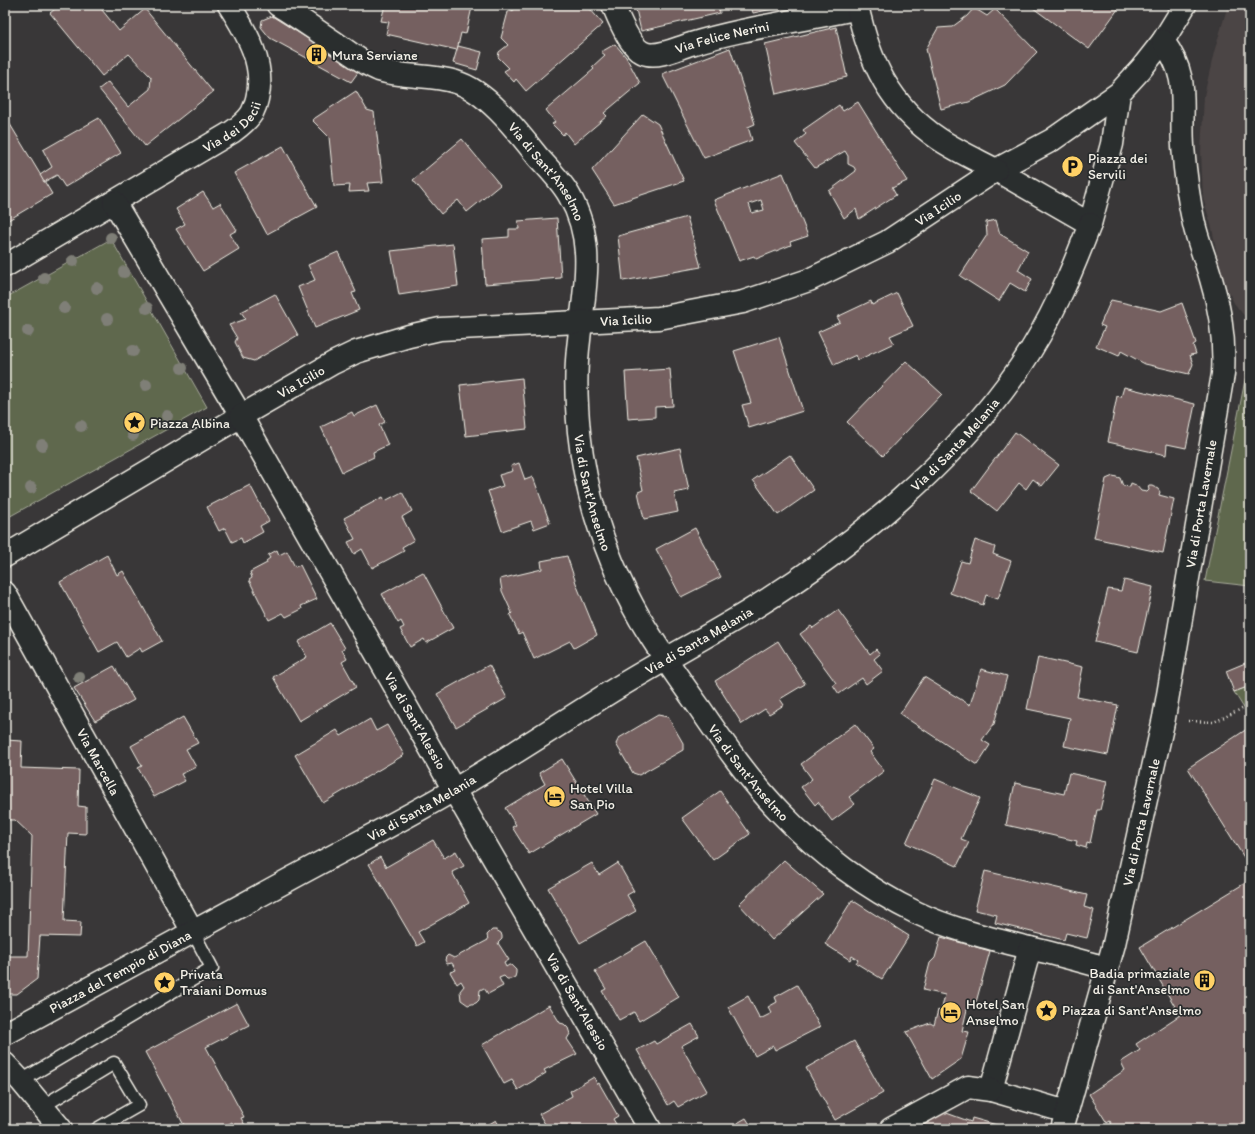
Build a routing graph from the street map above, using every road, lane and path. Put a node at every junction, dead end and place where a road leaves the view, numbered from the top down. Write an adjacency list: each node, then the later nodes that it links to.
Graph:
1 (229, 5): 9 (street, Via dei Decii)
2 (278, 5): 12 (street, Via di Sant'Anselmo)
3 (613, 5): 5 (street, Via Felice Nerini)
4 (1185, 5): 6 (street)
5 (858, 7): 8 (street)
6 (1163, 41): 7 (street); 18 (street, Via di Porta Lavernale)
7 (1119, 93): 8 (street); 10 (street)
8 (996, 170): 10 (street); 12 (street, Via Icilio)
9 (114, 202): 11 (street); 13 (street)
10 (1090, 224): 16 (street, Via di Santa Melania)
11 (5, 266)
12 (581, 322): 13 (street, Via Icilio); 16 (street, Via di Sant'Anselmo)
13 (241, 416): 14 (street); 19 (street, Via di Sant'Alessio)
14 (5, 556)
15 (5, 593): 20 (street, Via Marcella)
16 (666, 660): 19 (street, Via di Santa Melania); 21 (street, Via di Sant'Anselmo)
17 (1250, 705): 18 (path)
18 (1164, 718): 22 (street, Via di Porta Lavernale)
19 (454, 790): 20 (street, Via di Santa Melania); 31 (street, Via di Sant'Alessio)
20 (193, 932): 23 (street, Piazza del Tempio di Diana); 25 (lane, Piazza del Tempio di Diana)
21 (1030, 948): 22 (street); 26 (street)
22 (1107, 968): 28 (street)
23 (5, 1034)
24 (5, 1064): 25 (street)
25 (21, 1081): 27 (street)
26 (991, 1090): 28 (street); 32 (street)
27 (43, 1106): 29 (street); 30 (lane)
28 (1065, 1120)
29 (61, 1129)
30 (97, 1129)
31 (650, 1129)
32 (891, 1129)

